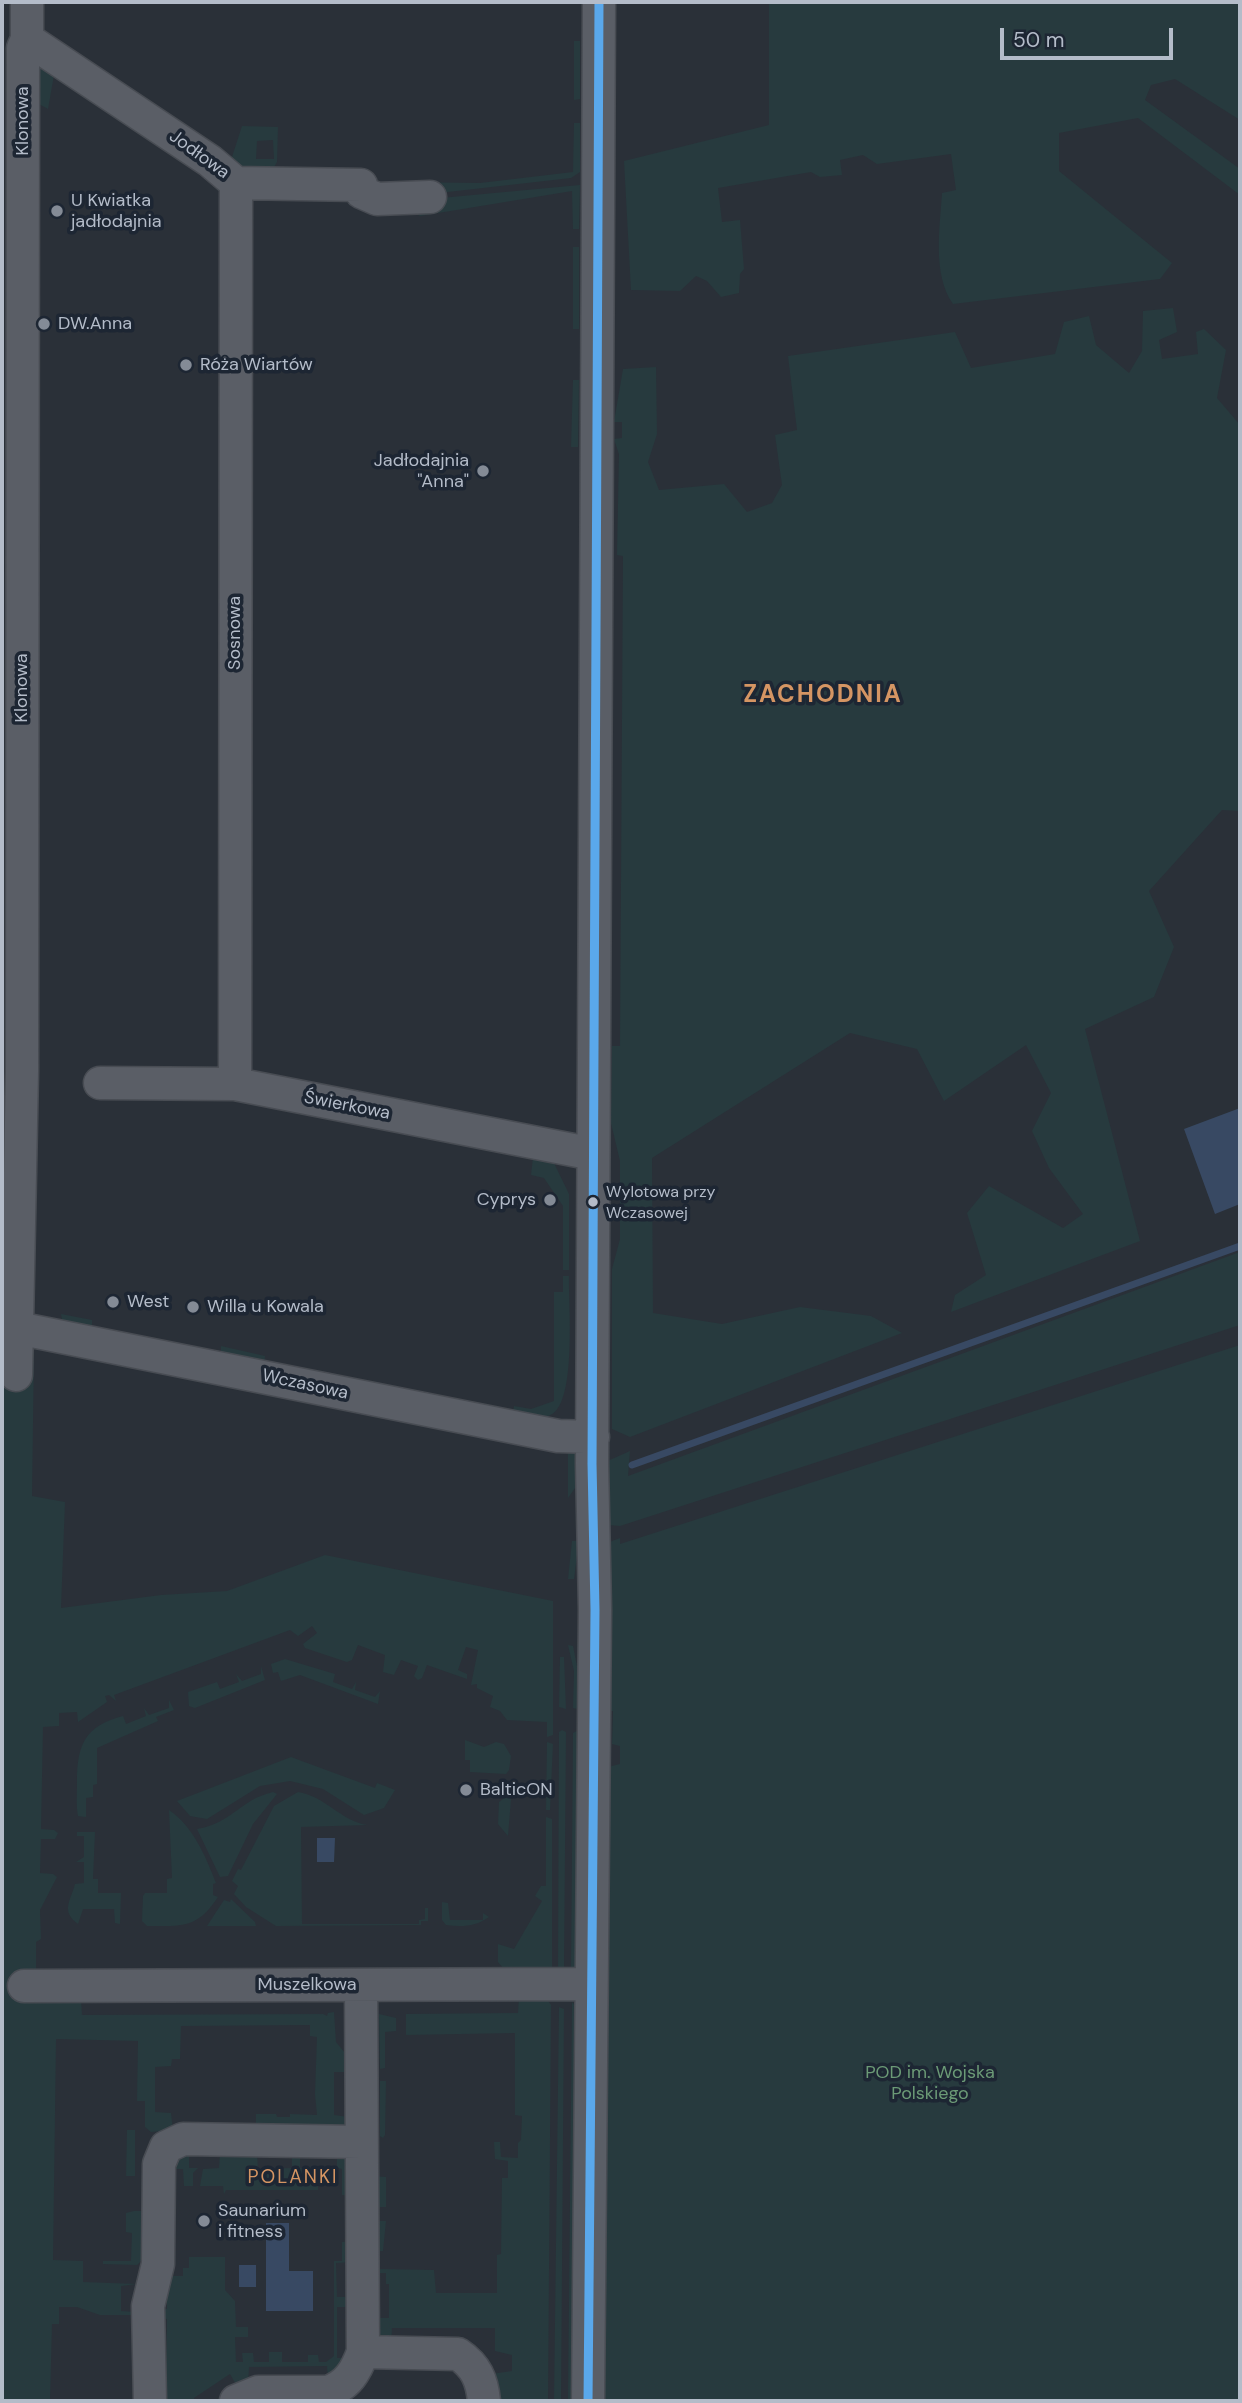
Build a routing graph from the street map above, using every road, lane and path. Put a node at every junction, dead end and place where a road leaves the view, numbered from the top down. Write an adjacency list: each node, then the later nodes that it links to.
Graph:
1 (27, 2): 3 (street, Klonowa)
2 (598, 2): 8 (street)
3 (27, 39): 4 (street, Jodłowa); 9 (street, Klonowa)
4 (236, 183): 5 (street, Jodłowa); 7 (street, Sosnowa)
5 (430, 197)
6 (100, 1083): 7 (street, Świerkowa)
7 (235, 1084): 8 (street, Świerkowa)
8 (593, 1151): 11 (street)
9 (17, 1328): 10 (street, Klonowa); 11 (street, Wczasowa)
10 (16, 1375)
11 (593, 1437): 12 (street)
12 (591, 1984): 13 (street, Muszelkowa); 21 (street)
13 (351, 1985): 14 (street, Muszelkowa); 15 (street)
14 (24, 1986)
15 (360, 2142): 16 (street); 18 (street)
16 (363, 2353): 17 (street); 20 (street)
17 (328, 2397): 19 (street)
18 (150, 2401)
19 (236, 2401)
20 (484, 2401)
21 (588, 2401)

